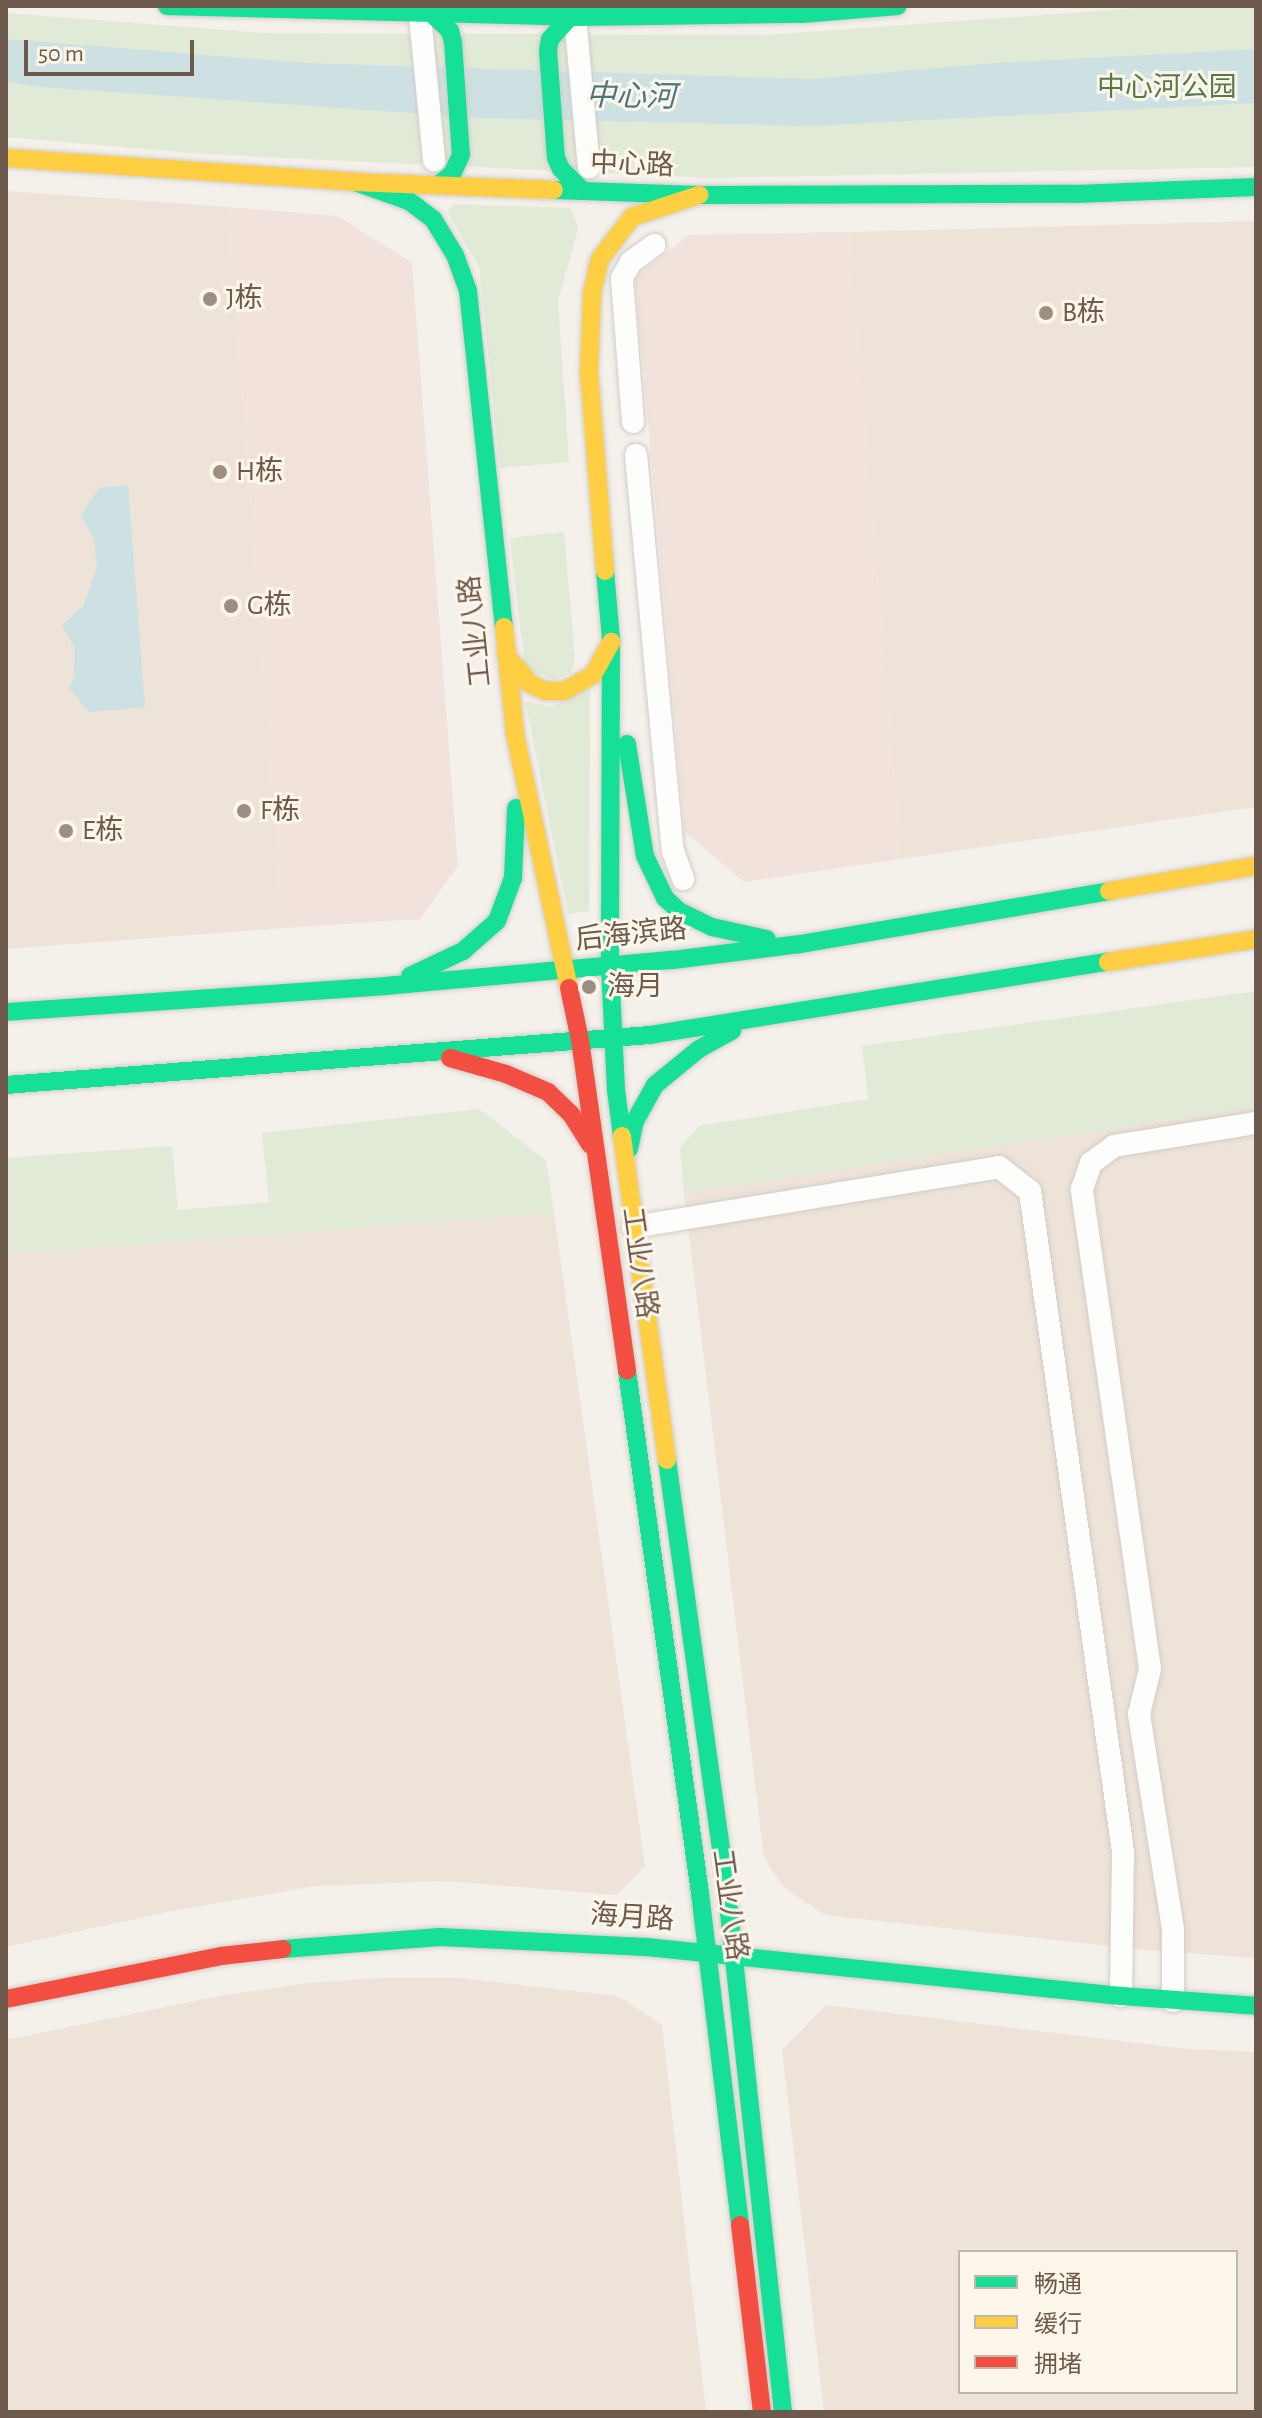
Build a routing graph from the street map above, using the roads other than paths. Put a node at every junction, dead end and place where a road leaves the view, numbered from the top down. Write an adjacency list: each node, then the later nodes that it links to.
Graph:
1 (167, 6): 4 (main road)
2 (660, 6): 7 (main road)
3 (898, 6): 7 (main road)
4 (337, 9): 5 (main road)
5 (424, 12): 6 (main road); 9 (street); 12 (main road)
6 (573, 14): 7 (main road); 10 (street); 14 (main road)
7 (678, 16)
8 (6, 158): 11 (main road, 中心路)
9 (434, 160)
10 (589, 167)
11 (355, 182): 12 (main road, 中心路); 20 (main road, 工业八路)
12 (438, 185): 14 (main road, 中心路)
13 (1256, 187): 15 (main road, 中心路)
14 (583, 191): 15 (main road, 中心路)
15 (699, 195): 19 (main road, 工业八路)
16 (654, 245): 17 (street)
17 (633, 422)
18 (636, 455): 23 (street)
19 (611, 640): 20 (main road); 25 (main road); 26 (main road, 工业八路)
20 (506, 655): 21 (main road, 工业八路)
21 (515, 734): 27 (main road, 工业八路); 28 (main road)
22 (1256, 866): 25 (main road, 后海滨路)
23 (683, 879)
24 (1256, 939): 30 (main road)
25 (800, 944): 26 (main road, 后海滨路)
26 (610, 967): 27 (main road, 后海滨路); 31 (main road, 工业八路)
27 (566, 970): 28 (main road, 后海滨路); 32 (main road, 工业八路)
28 (385, 986): 29 (main road, 后海滨路)
29 (6, 1012)
30 (750, 1022): 31 (main road); 37 (main road)
31 (614, 1037): 32 (main road); 37 (main road, 工业八路)
32 (580, 1040): 33 (main road); 36 (main road, 工业八路)
33 (432, 1053): 34 (main road); 36 (main road)
34 (6, 1085)
35 (1256, 1123): 43 (street)
36 (595, 1153): 39 (main road, 工业八路)
37 (626, 1179): 38 (main road, 工业八路)
38 (633, 1227): 40 (main road, 工业八路); 41 (street)
39 (707, 1952): 40 (main road, 海月路); 42 (main road, 海月路); 45 (main road, 工业八路)
40 (734, 1955): 41 (main road, 海月路); 46 (main road, 工业八路)
41 (1121, 1996): 43 (main road, 海月路)
42 (6, 1999)
43 (1173, 2001): 44 (main road, 海月路)
44 (1256, 2006)
45 (762, 2412)
46 (783, 2412)

